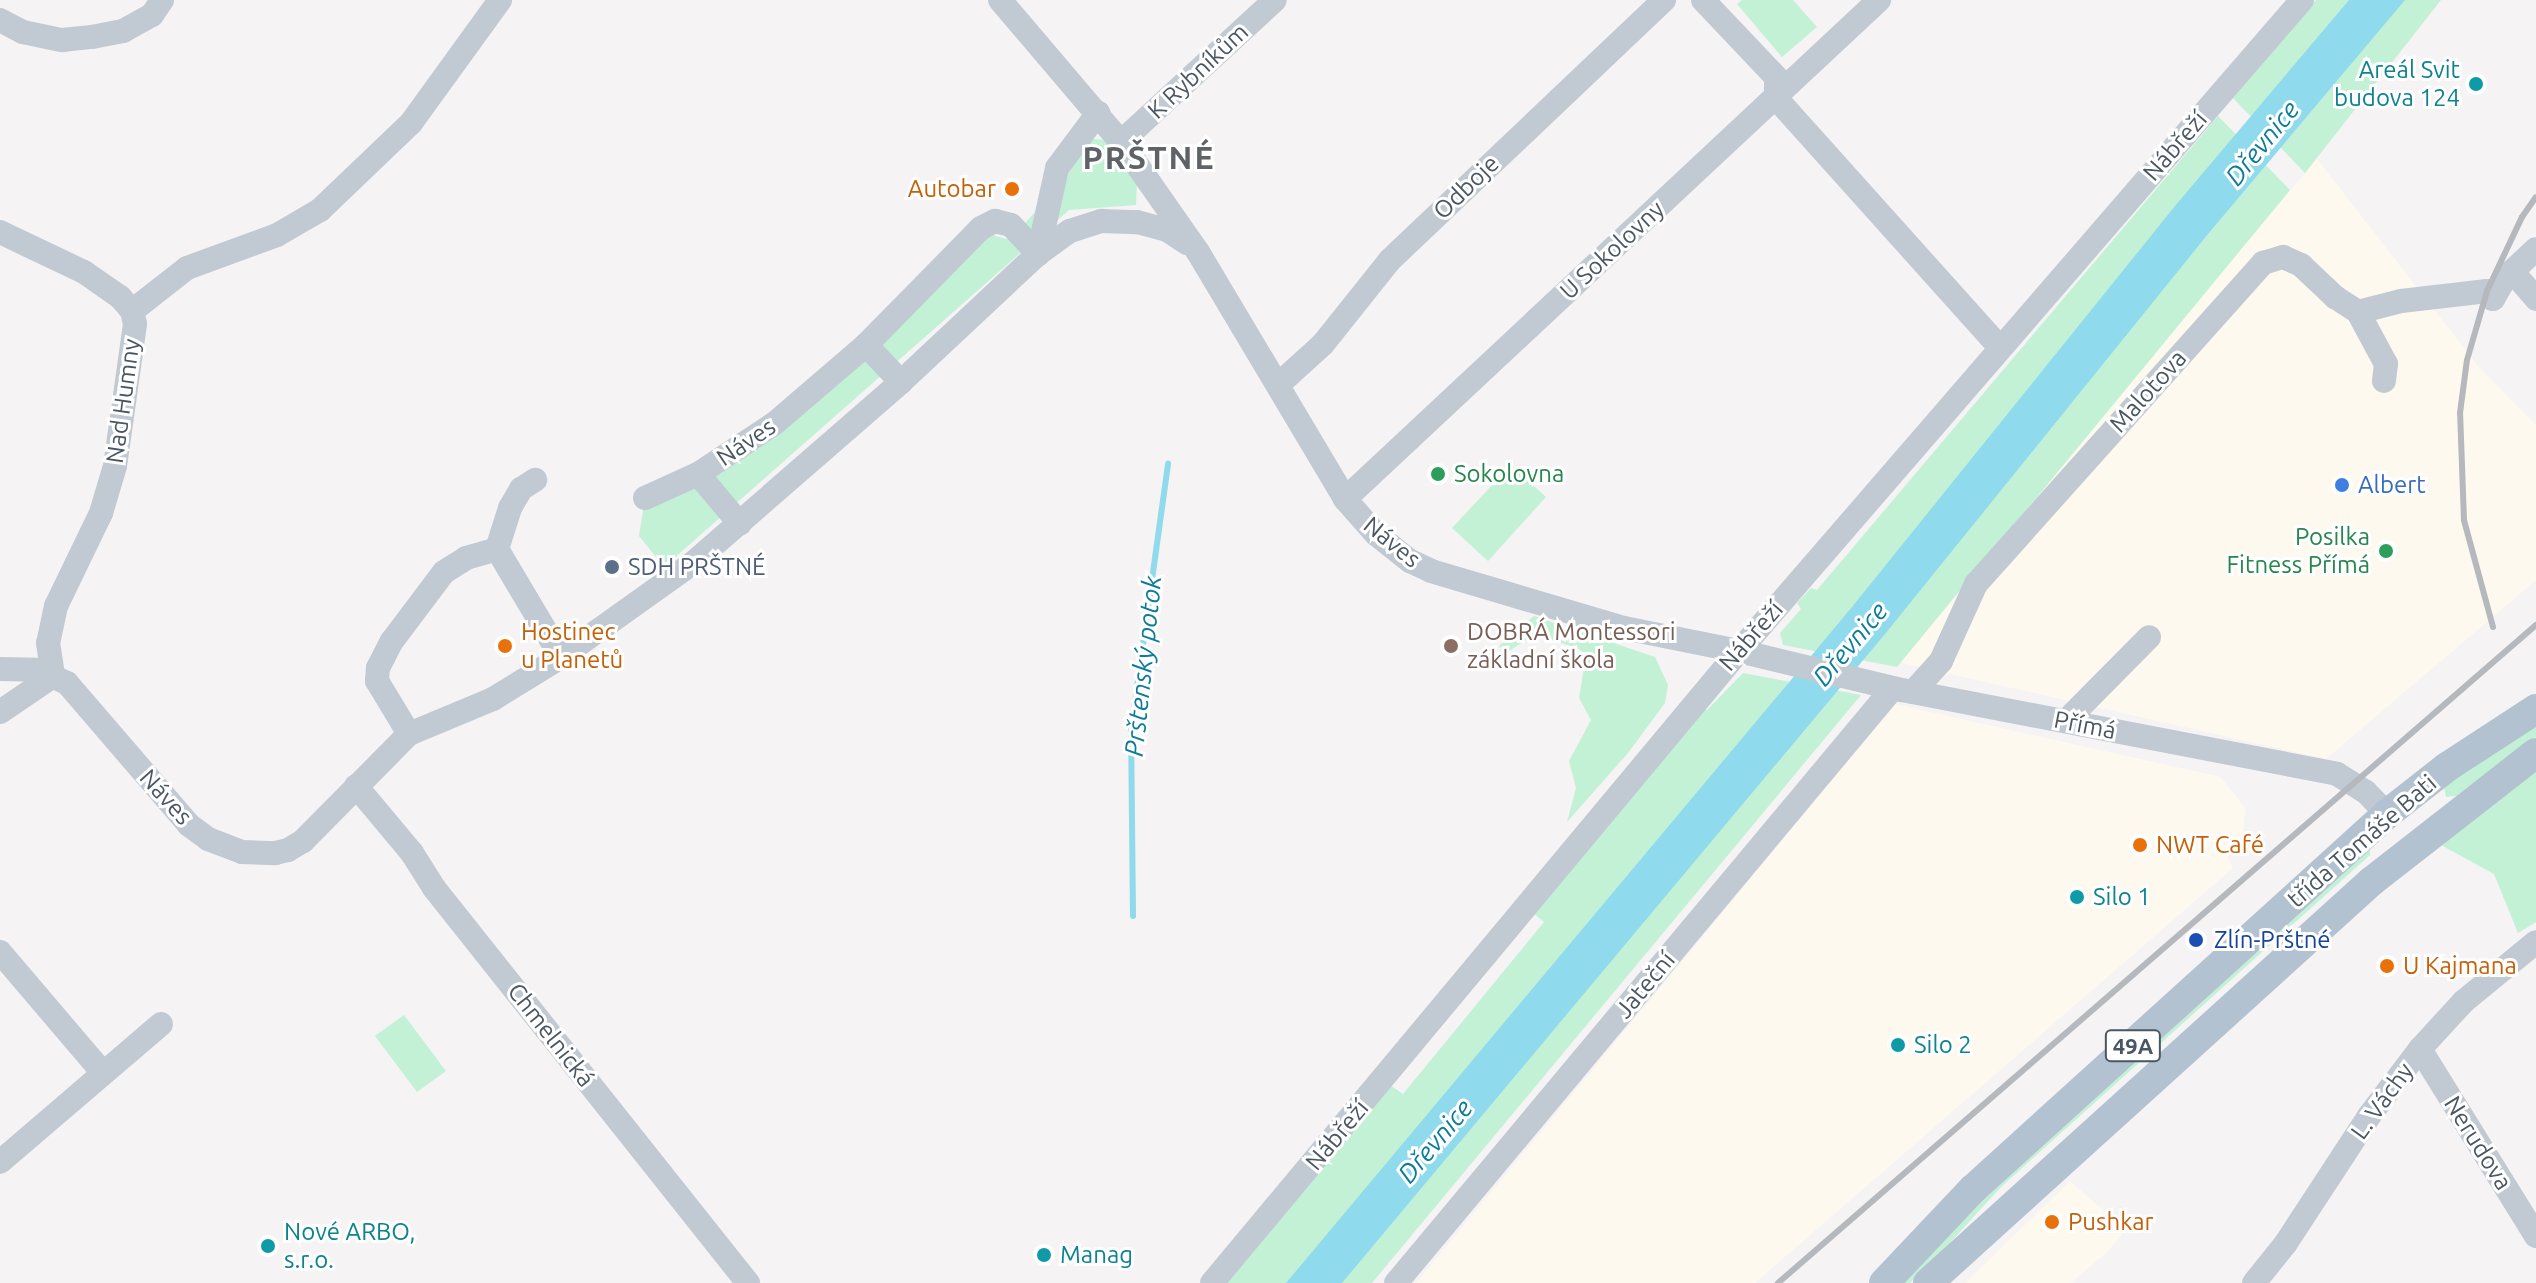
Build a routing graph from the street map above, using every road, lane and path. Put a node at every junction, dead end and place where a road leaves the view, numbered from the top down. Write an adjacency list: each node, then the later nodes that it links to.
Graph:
1 (162, 0): 9 (street)
2 (500, 0): 19 (street, Nad Humny)
3 (1000, 0): 11 (street, Náves)
4 (1275, 0): 12 (street, K Rybníkům)
5 (1664, 0): 25 (street, Odboje)
6 (1703, 0): 10 (street)
7 (1879, 0): 10 (street, U Sokolovny)
8 (2302, 0): 22 (street, Nábřeží)
9 (0, 20)
10 (1776, 98): 22 (street); 29 (street, U Sokolovny)
11 (1098, 113): 12 (street, Náves); 16 (street)
12 (1121, 142): 15 (street, Náves)
13 (0, 232): 19 (street)
14 (2536, 249): 17 (street)
15 (1198, 252): 16 (street, Náves); 25 (street, Náves)
16 (1038, 254): 21 (street, Náves); 24 (street, Náves)
17 (2512, 271): 18 (street); 20 (street)
18 (2536, 299)
19 (132, 311): 37 (street, Nad Humny)
20 (2358, 312): 23 (street); 38 (street, Malotova)
21 (866, 345): 24 (street); 26 (street, Náves)
22 (2000, 348): 33 (street, Nábřeží)
23 (2384, 381)
24 (901, 382): 30 (street, Náves)
25 (1279, 384): 29 (street, Náves)
26 (698, 474): 28 (street, Náves); 30 (street, Náves)
27 (535, 480): 31 (street)
28 (645, 498)
29 (1345, 499): 33 (street, Náves)
30 (740, 524): 34 (street, Náves)
31 (497, 549): 34 (street); 42 (street)
32 (2149, 637): 41 (street)
33 (1739, 651): 35 (street, Náves); 55 (street, Nábřeží)
34 (561, 657): 42 (street, Náves)
35 (1770, 660): 38 (street, Přímá)
36 (0, 669): 37 (street)
37 (53, 676): 40 (street); 44 (street, Náves)
38 (1893, 688): 41 (street, Přímá); 56 (street, Jateční)
39 (2536, 709): 45 (main road, třída Tomáše Bati / 49A)
40 (0, 712)
41 (2066, 721): 45 (street, Přímá)
42 (409, 734): 44 (street, Náves)
43 (2536, 753): 46 (main road, třída Tomáše Bati / 49A)
44 (356, 786): 54 (street, Chmelnická)
45 (2387, 814): 46 (main road); 57 (main road, třída Tomáše Bati / 49A)
46 (2416, 845): 58 (main road, třída Tomáše Bati / 49A)
47 (2536, 942): 50 (street, L. Váchy)
48 (0, 952): 51 (street)
49 (161, 1024): 51 (street)
50 (2420, 1049): 53 (street, Nerudova); 59 (street, L. Váchy)
51 (103, 1073): 52 (street)
52 (0, 1162)
53 (2536, 1236)
54 (748, 1283)
55 (1212, 1283)
56 (1396, 1283)
57 (1884, 1283)
58 (1928, 1283)
59 (2254, 1283)

